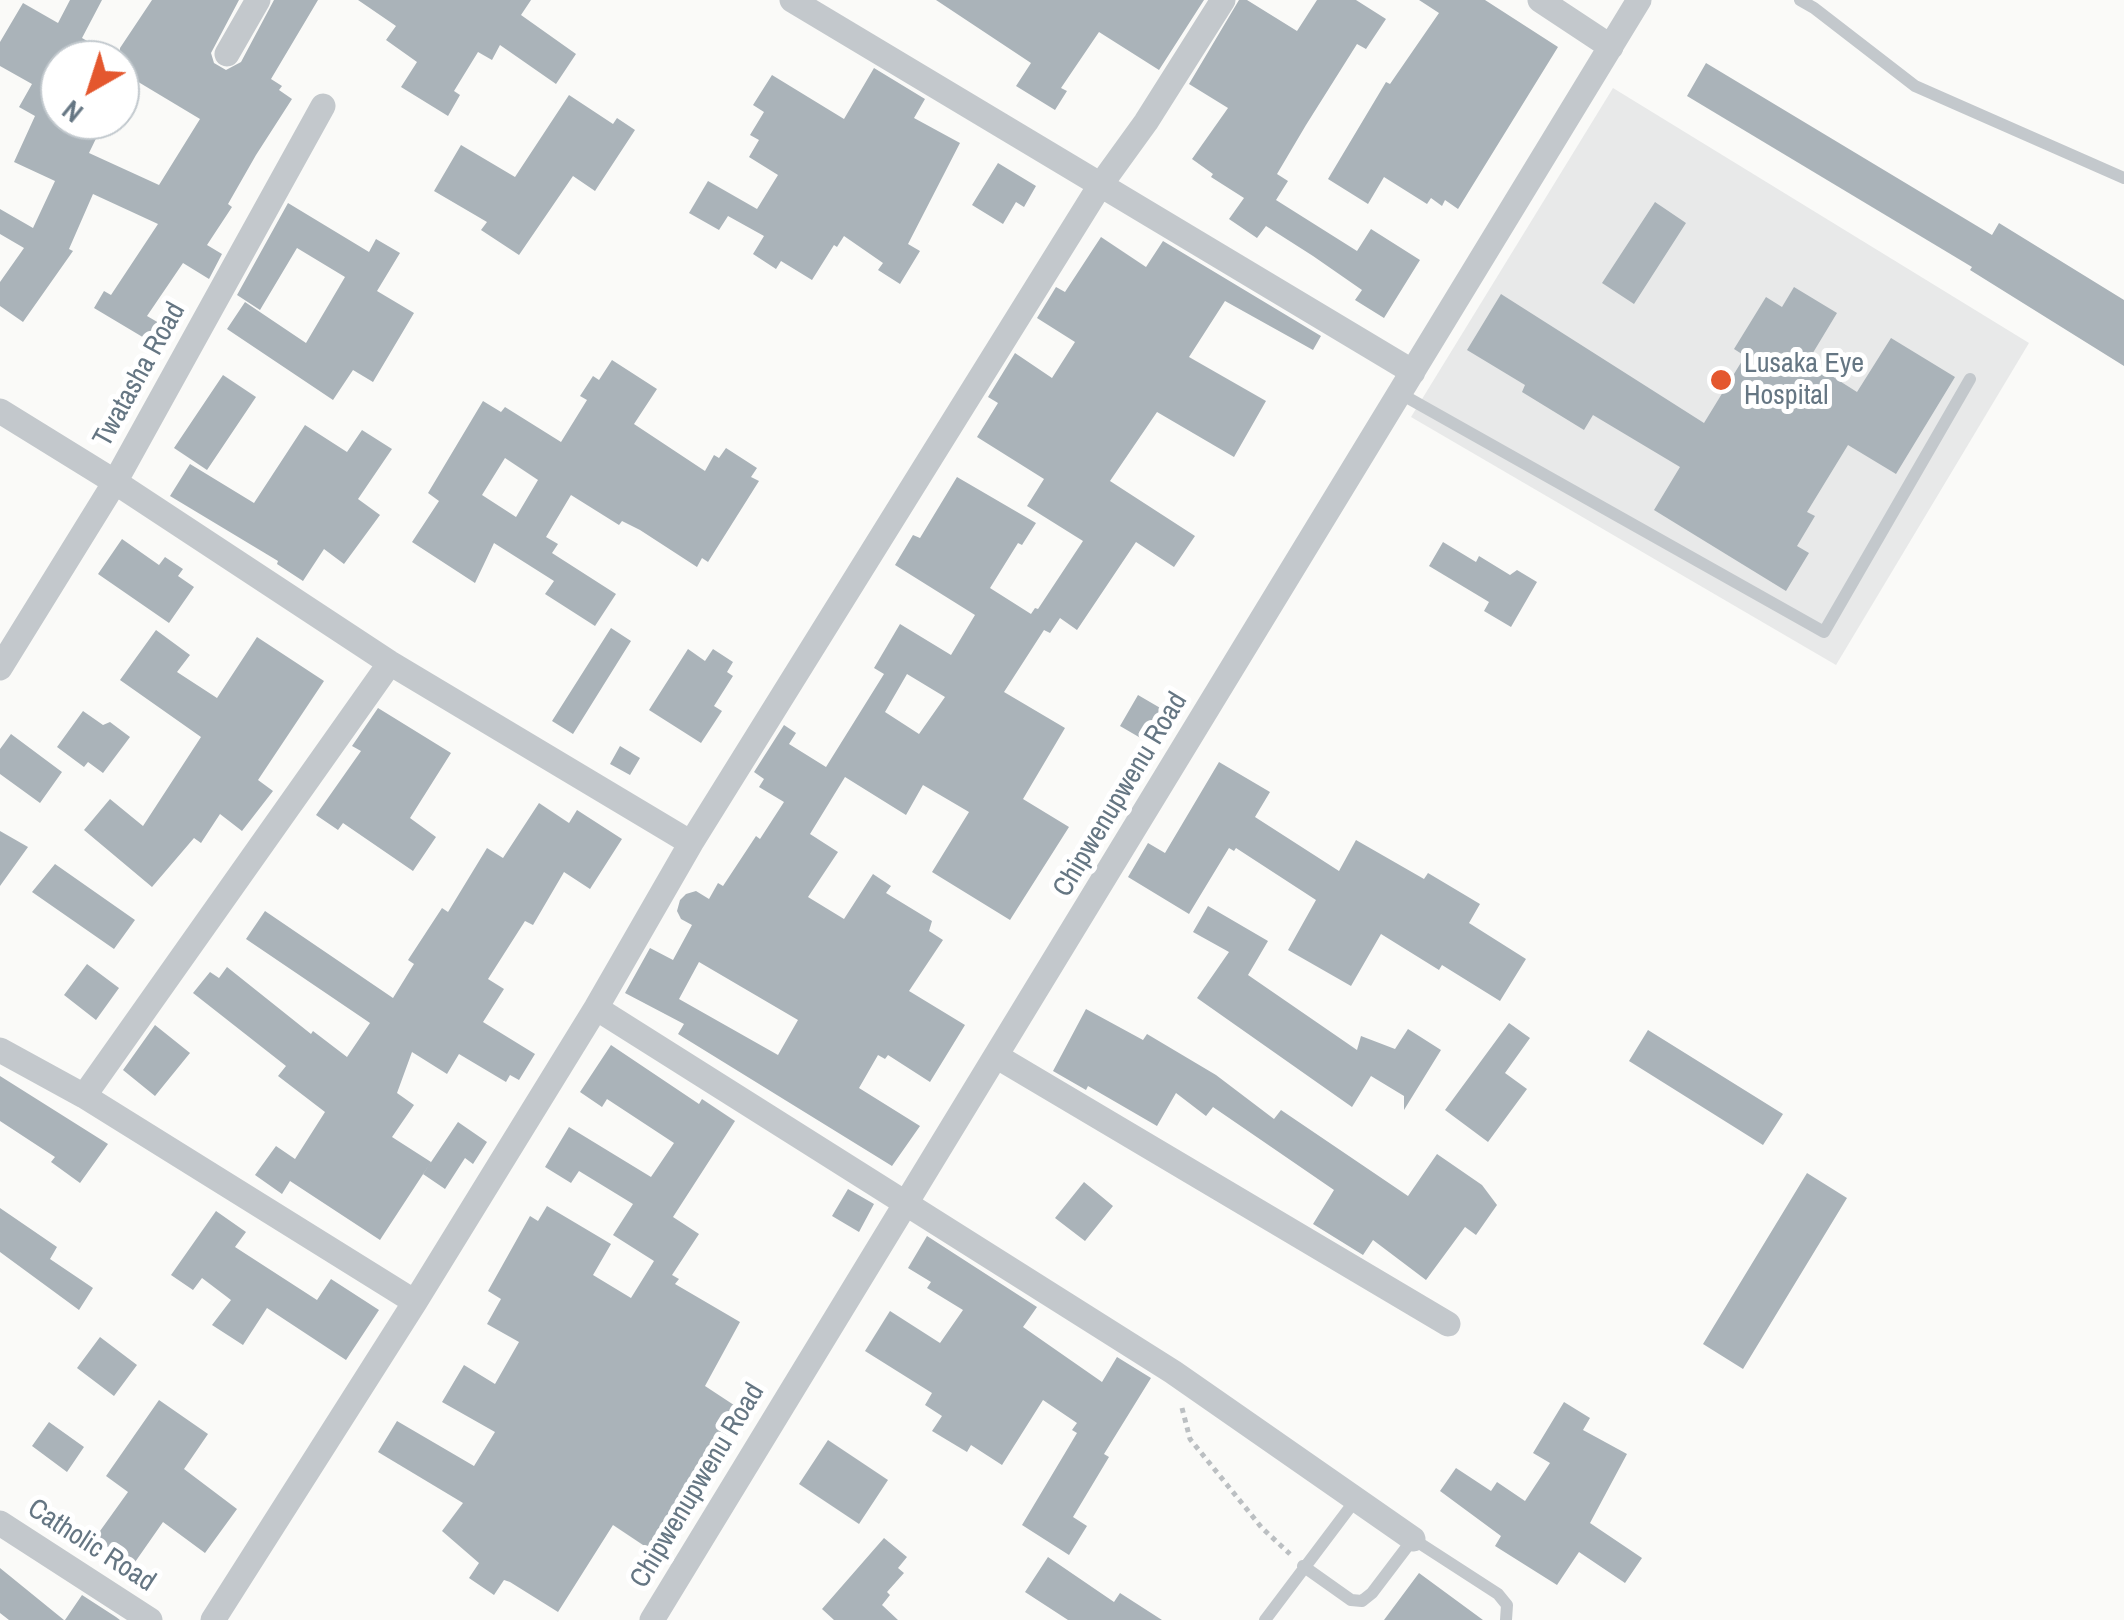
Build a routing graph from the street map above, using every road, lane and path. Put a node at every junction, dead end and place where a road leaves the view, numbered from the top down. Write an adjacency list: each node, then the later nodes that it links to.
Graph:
1 (258, 0): 8 (street)
2 (792, 0): 11 (street)
3 (1223, 0): 11 (street)
4 (1540, 0): 7 (street)
5 (1639, 0): 7 (street, Chipwenupwenu Road)
6 (1800, 0): 10 (lane)
7 (1611, 48): 13 (street, Chipwenupwenu Road)
8 (227, 54)
9 (324, 106): 15 (street, Twatasha Road)
10 (2124, 178)
11 (1099, 187): 13 (street); 18 (street)
12 (1970, 380): 13 (lane)
13 (1407, 383): 21 (street, Chipwenupwenu Road)
14 (0, 412): 15 (street)
15 (115, 482): 16 (street); 17 (street, Twatasha Road)
16 (390, 663): 18 (street); 22 (street)
17 (0, 668)
18 (691, 843): 19 (street)
19 (596, 1008): 23 (street); 24 (street)
20 (0, 1050): 22 (street)
21 (996, 1056): 23 (street, Chipwenupwenu Road); 25 (street)
22 (84, 1096): 24 (street)
23 (906, 1203): 26 (street); 33 (street, Chipwenupwenu Road)
24 (415, 1302): 32 (street)
25 (1448, 1324)
26 (1173, 1372): 27 (street); 30 (path)
27 (1357, 1498): 29 (street); 30 (lane)
28 (1, 1526): 31 (street, Catholic Road)
29 (1412, 1539): 30 (lane); 35 (lane)
30 (1304, 1566): 34 (lane)
31 (150, 1620)
32 (213, 1620)
33 (652, 1620)
34 (1264, 1620)
35 (1506, 1620)

